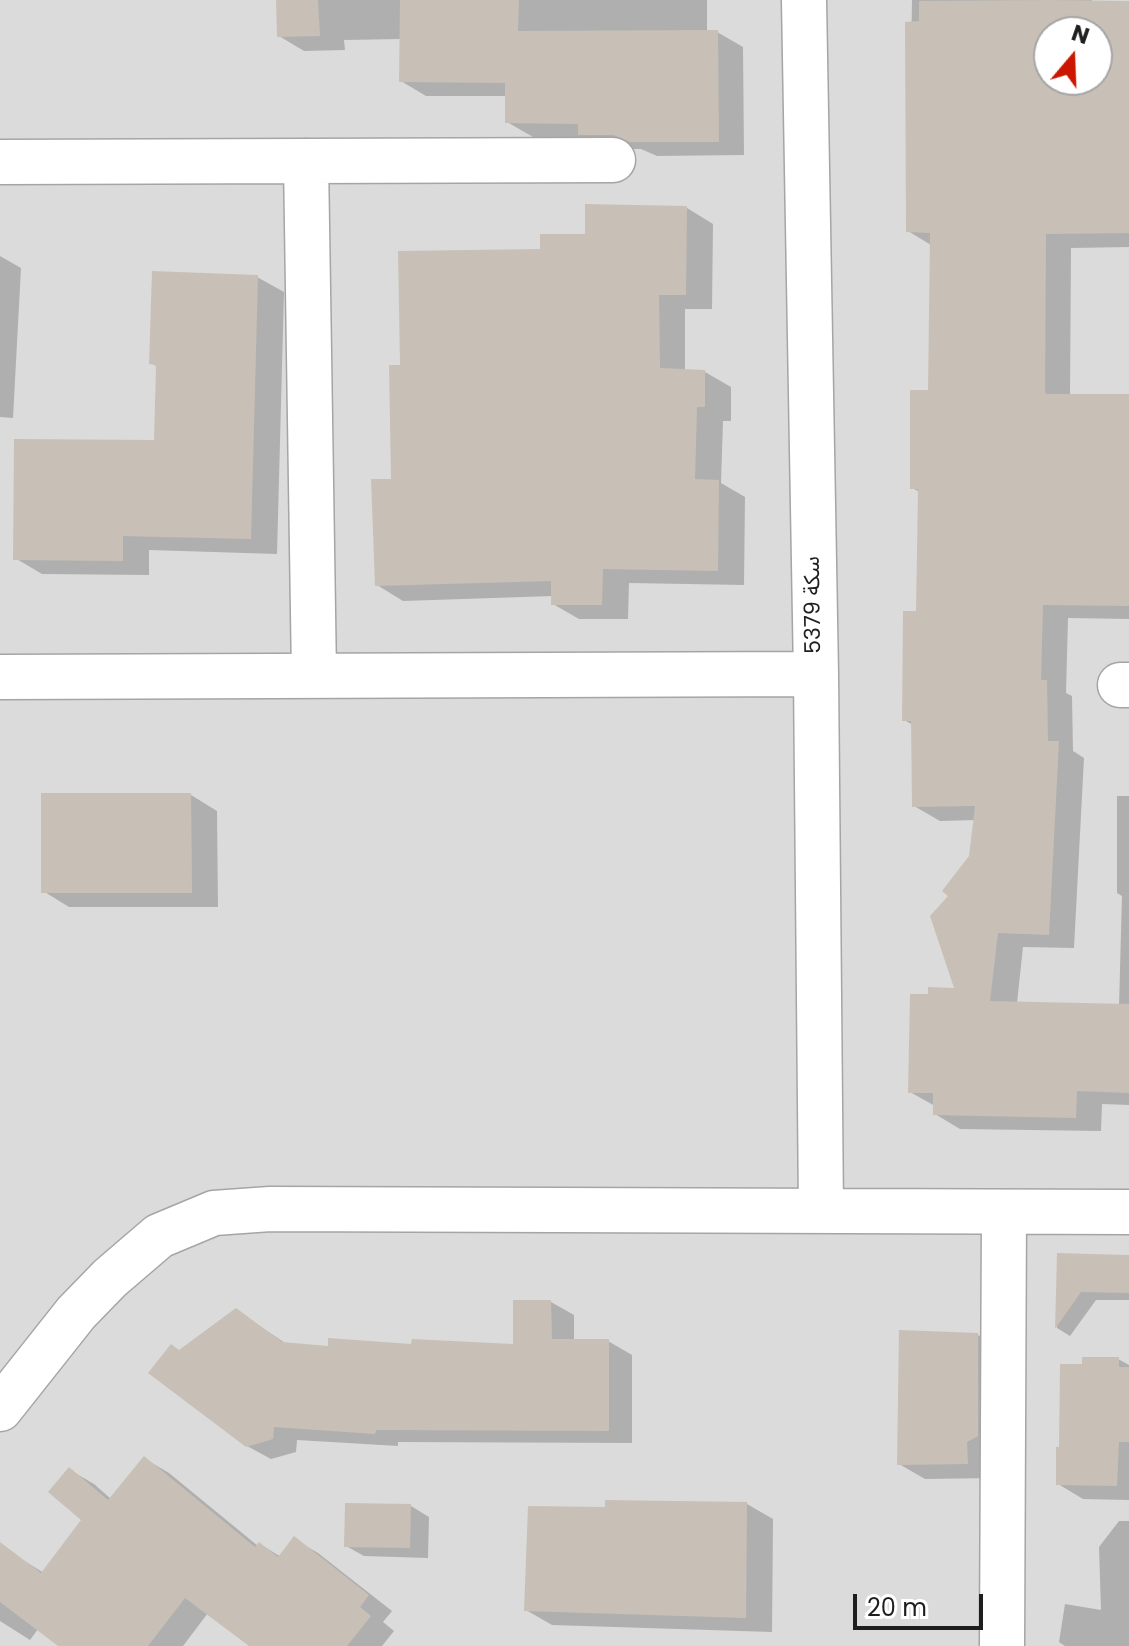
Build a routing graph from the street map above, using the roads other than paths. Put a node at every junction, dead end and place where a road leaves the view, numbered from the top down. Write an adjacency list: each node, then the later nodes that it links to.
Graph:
1 (804, 0): 5 (street, سكة 5379)
2 (613, 160): 3 (street)
3 (306, 161): 4 (street); 6 (street)
4 (0, 162)
5 (816, 674): 6 (street); 8 (street, سكة 5379)
6 (314, 676): 7 (street)
7 (0, 677)
8 (821, 1211): 9 (street); 11 (street)
9 (1004, 1212): 10 (street); 12 (street)
10 (1129, 1212)
11 (0, 1409)
12 (1002, 1646)

